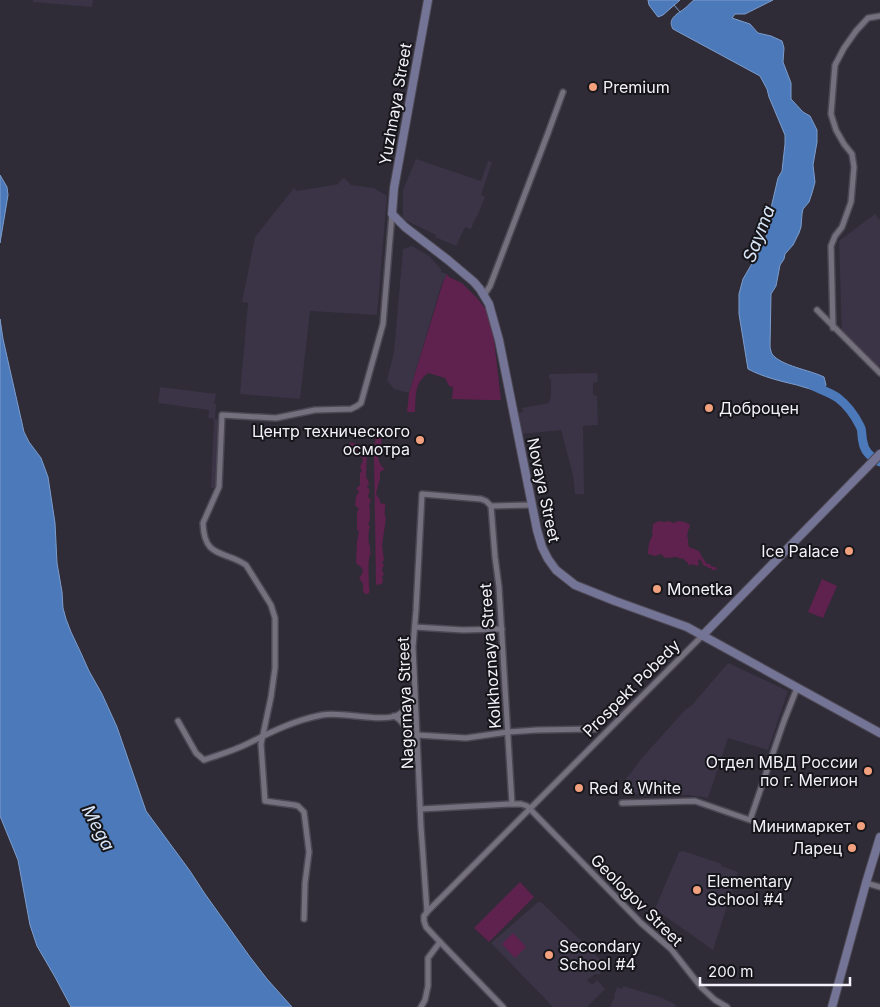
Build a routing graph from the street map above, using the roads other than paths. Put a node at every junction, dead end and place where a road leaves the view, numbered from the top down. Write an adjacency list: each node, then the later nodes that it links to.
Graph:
1 (428, 0): 4 (street, Yuzhnaya Street)
2 (880, 16): 7 (street)
3 (563, 92): 5 (street)
4 (392, 214): 5 (street, Novaya Street); 23 (street)
5 (484, 296): 10 (street, Novaya Street)
6 (816, 310): 7 (street)
7 (833, 328): 8 (street)
8 (880, 373)
9 (880, 454): 14 (street, Prospekt Pobedy)
10 (532, 505): 11 (street); 14 (street, Novaya Street)
11 (492, 506): 12 (street, Nagornaya Street); 13 (street, Kolkhoznaya Street)
12 (415, 627): 13 (street); 15 (street, Nagornaya Street)
13 (502, 629): 20 (street, Kolkhoznaya Street)
14 (703, 635): 16 (street, Novaya Street); 28 (street, Prospekt Pobedy)
15 (414, 685): 17 (street); 22 (street, Nagornaya Street)
16 (798, 688): 21 (street, Novaya Street); 25 (street)
17 (394, 716): 23 (street); 24 (street)
18 (178, 721): 23 (street)
19 (595, 729): 20 (street)
20 (508, 732): 22 (street); 26 (street, Kolkhoznaya Street)
21 (880, 733)
22 (417, 735): 24 (street, Nagornaya Street)
23 (262, 736): 33 (street)
24 (419, 770): 27 (street, Nagornaya Street)
25 (622, 803)
26 (512, 804): 27 (street); 28 (street)
27 (421, 809): 32 (street, Nagornaya Street)
28 (530, 809): 32 (street, Prospekt Pobedy); 37 (street, Geologov Street)
29 (880, 837): 30 (street)
30 (866, 883): 31 (street); 38 (street)
31 (880, 887)
32 (427, 912): 34 (street, Prospekt Pobedy)
33 (304, 919)
34 (440, 942): 35 (street); 36 (street)
35 (421, 1007)
36 (503, 1007)
37 (727, 1007)
38 (832, 1007)

